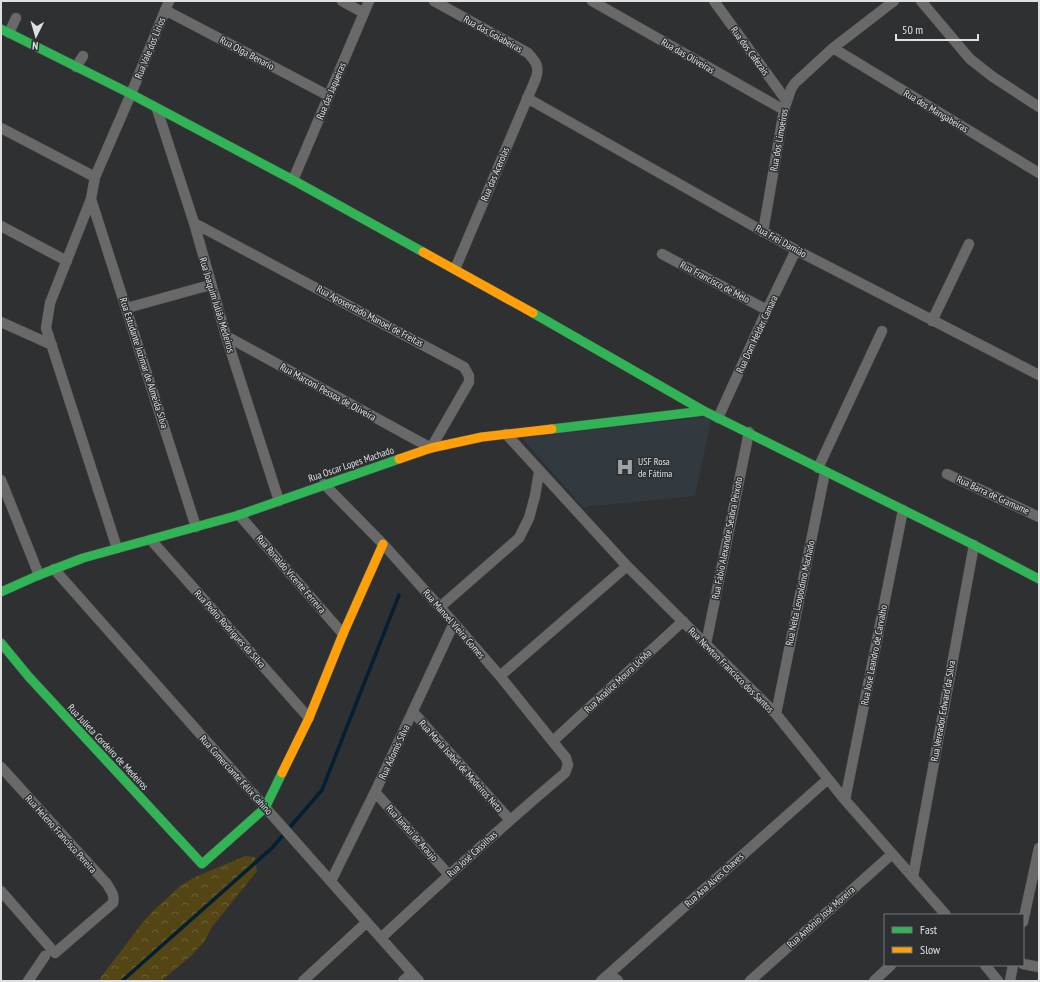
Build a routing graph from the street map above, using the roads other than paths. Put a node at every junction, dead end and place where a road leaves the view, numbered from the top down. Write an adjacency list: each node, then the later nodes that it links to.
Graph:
1 (342, 1): 9 (street)
2 (369, 1): 9 (street, Rua das Jaqueiras)
3 (434, 1): 15 (street, Rua das Goiabeiras)
4 (592, 1): 22 (street, Rua das Oliveiras)
5 (714, 1): 19 (street, Rua dos Cafezais)
6 (894, 1): 12 (street, Rua dos Limoeiros)
7 (921, 1): 20 (street)
8 (167, 5): 16 (street, Rua Vale dos Lirios); 17 (street, Rua Olga Benario)
9 (364, 13): 17 (street, Rua das Jaqueiras)
10 (16, 18): 11 (street)
11 (5, 31): 14 (street)
12 (833, 48): 19 (street, Rua dos Limoeiros); 24 (street, Rua dos Mangabeiras)
13 (82, 56): 14 (street)
14 (76, 68): 16 (street)
15 (536, 78): 18 (street, Rua das Acerolas)
16 (131, 94): 21 (street); 25 (street, Rua Vale dos Lirios)
17 (329, 96): 26 (street, Rua das Jaqueiras)
18 (527, 98): 30 (street, Rua Frei Damião); 35 (street, Rua das Acerolas)
19 (786, 100): 22 (street, Rua dos Limoeiros)
20 (1039, 106)
21 (158, 108): 26 (street); 28 (street, Rua Joaquim Julião Medeiros)
22 (784, 110): 30 (street, Rua dos Limoeiros)
23 (1, 128): 25 (street)
24 (1039, 174)
25 (95, 177): 27 (street, Rua Vale dos Lirios)
26 (293, 180): 35 (street)
27 (91, 199): 34 (street, Rua Vale dos Lirios); 37 (street, Rua Estudante Jozimar de Almeida Silva)
28 (194, 222): 36 (street, Rua Joaquim Julião Medeiros); 49 (street, Rua Aposentado Manoel de Freitas)
29 (1, 226): 34 (street)
30 (763, 232): 32 (street, Rua Frei Damião)
31 (969, 244): 39 (street)
32 (796, 250): 38 (street, Rua Dom Helder Camara); 39 (street, Rua Frei Damião)
33 (662, 254): 38 (street, Rua Francisco de Melo)
34 (67, 261): 43 (street, Rua Vale dos Lirios)
35 (455, 269): 45 (street)
36 (210, 285): 37 (street); 42 (street, Rua Joaquim Julião Medeiros)
37 (127, 308): 59 (street, Rua Estudante Jozimar de Almeida Silva)
38 (767, 310): 46 (street, Rua Dom Helder Camara)
39 (932, 321): 44 (street, Rua Frei Damião)
40 (1, 322): 43 (street)
41 (882, 330): 50 (street, Rua Nelta Leopoldino Machado)
42 (226, 336): 49 (street, Rua Marconi Pessoa de Oliveira); 55 (street, Rua Joaquim Julião Medeiros)
43 (52, 345): 63 (street, Rua Vale dos Lirios)
44 (1039, 375)
45 (704, 411): 46 (street); 48 (street, Rua Oscar Lopes Machado)
46 (718, 418): 47 (street)
47 (749, 432): 50 (street); 74 (street, Rua Fabio Alexandre Seabra Peixoto)
48 (506, 434): 49 (street, Rua Oscar Lopes Machado); 51 (street, Rua Newton Francisco dos Santos)
49 (431, 448): 54 (street, Rua Oscar Lopes Machado)
50 (822, 470): 56 (street); 77 (street, Rua Nelta Leopoldino Machado)
51 (539, 472): 64 (street, Rua Newton Francisco dos Santos); 69 (street)
52 (946, 474): 58 (street, Rua Barra de Gramame)
53 (1, 480): 66 (street)
54 (324, 484): 55 (street, Rua Oscar Lopes Machado); 61 (street, Rua Manoel Vieira Gomes)
55 (279, 501): 57 (street, Rua Oscar Lopes Machado)
56 (903, 510): 62 (street); 84 (street, Rua José Leandro de Carvalho)
57 (239, 515): 59 (street, Rua Oscar Lopes Machado); 72 (street, Rua Ronaldo Vicente Ferreira)
58 (1039, 517)
59 (196, 527): 60 (street, Rua Oscar Lopes Machado)
60 (151, 540): 63 (street, Rua Oscar Lopes Machado); 78 (street, Rua Pedro Rodrigues da Silva)
61 (383, 544): 69 (street, Rua Manoel Vieira Gomes); 72 (street)
62 (974, 545): 67 (street); 91 (street, Rua Vereador Edward da Silva)
63 (117, 548): 65 (street, Rua Oscar Lopes Machado)
64 (627, 566): 70 (street, Rua Newton Francisco dos Santos); 75 (street)
65 (54, 569): 66 (street, Rua Oscar Lopes Machado); 85 (street, Rua Comerciante Félix Cahino)
66 (39, 575): 68 (street, Rua Oscar Lopes Machado)
67 (1039, 579)
68 (1, 592)
69 (440, 607): 71 (street, Rua Manoel Vieira Gomes)
70 (683, 621): 74 (street, Rua Newton Francisco dos Santos); 79 (street, Rua Analice Moura Uchôa)
71 (454, 623): 75 (street, Rua Manoel Vieira Gomes); 76 (street, Rua Adomis Silva)
72 (343, 634): 78 (street)
73 (1, 643): 85 (street, Rua Julieta Cordeiro de Medeiros)
74 (706, 644): 77 (street, Rua Newton Francisco dos Santos)
75 (500, 676): 79 (street, Rua Manoel Vieira Gomes)
76 (413, 712): 83 (street, Rua Adomis Silva); 86 (street, Rua Maria Isabel de Medeiros Neta)
77 (776, 714): 82 (street, Rua Newton Francisco dos Santos)
78 (309, 718): 85 (street)
79 (553, 741): 81 (street, Rua Manoel Vieira Gomes)
80 (1, 767): 93 (street, Rua Heleno Francisco Pereira)
81 (565, 773): 86 (street, Rua José Cassilhas)
82 (828, 779): 84 (street, Rua Newton Francisco dos Santos); 105 (street, Rua Ana Alves Chaves)
83 (375, 792): 90 (street, Rua Jandui de Araujo); 92 (street, Rua Adomis Silva)
84 (845, 800): 88 (street, Rua Newton Francisco dos Santos)
85 (265, 808): 92 (street, Rua Comerciante Félix Cahino)
86 (510, 820): 90 (street, Rua José Cassilhas)
87 (1039, 848): 89 (street)
88 (892, 854): 91 (street, Rua Newton Francisco dos Santos); 113 (street, Rua Antônio José Moreira)
89 (1038, 863): 95 (street)
90 (448, 875): 97 (street, Rua José Cassilhas)
91 (913, 877): 94 (street, Rua Newton Francisco dos Santos)
92 (331, 881): 96 (street, Rua Comerciante Félix Cahino)
93 (1, 891)
94 (945, 914)
95 (1024, 918)
96 (367, 922): 97 (street, Rua Comerciante Félix Cahino); 108 (street)
97 (381, 938): 104 (street, Rua Comerciante Félix Cahino)
98 (45, 956): 107 (street)
99 (1024, 964): 103 (street)
100 (890, 966): 114 (street)
101 (986, 966): 115 (street)
102 (1013, 966): 106 (street)
103 (1039, 967)
104 (412, 973): 109 (street); 110 (street, Rua Comerciante Félix Cahino)
105 (610, 973): 111 (street, Rua Ana Alves Chaves); 112 (street)
106 (1009, 979)
107 (28, 981)
108 (303, 981)
109 (403, 981)
110 (419, 981)
111 (601, 981)
112 (618, 981)
113 (750, 981)
114 (874, 981)
115 (998, 981)

